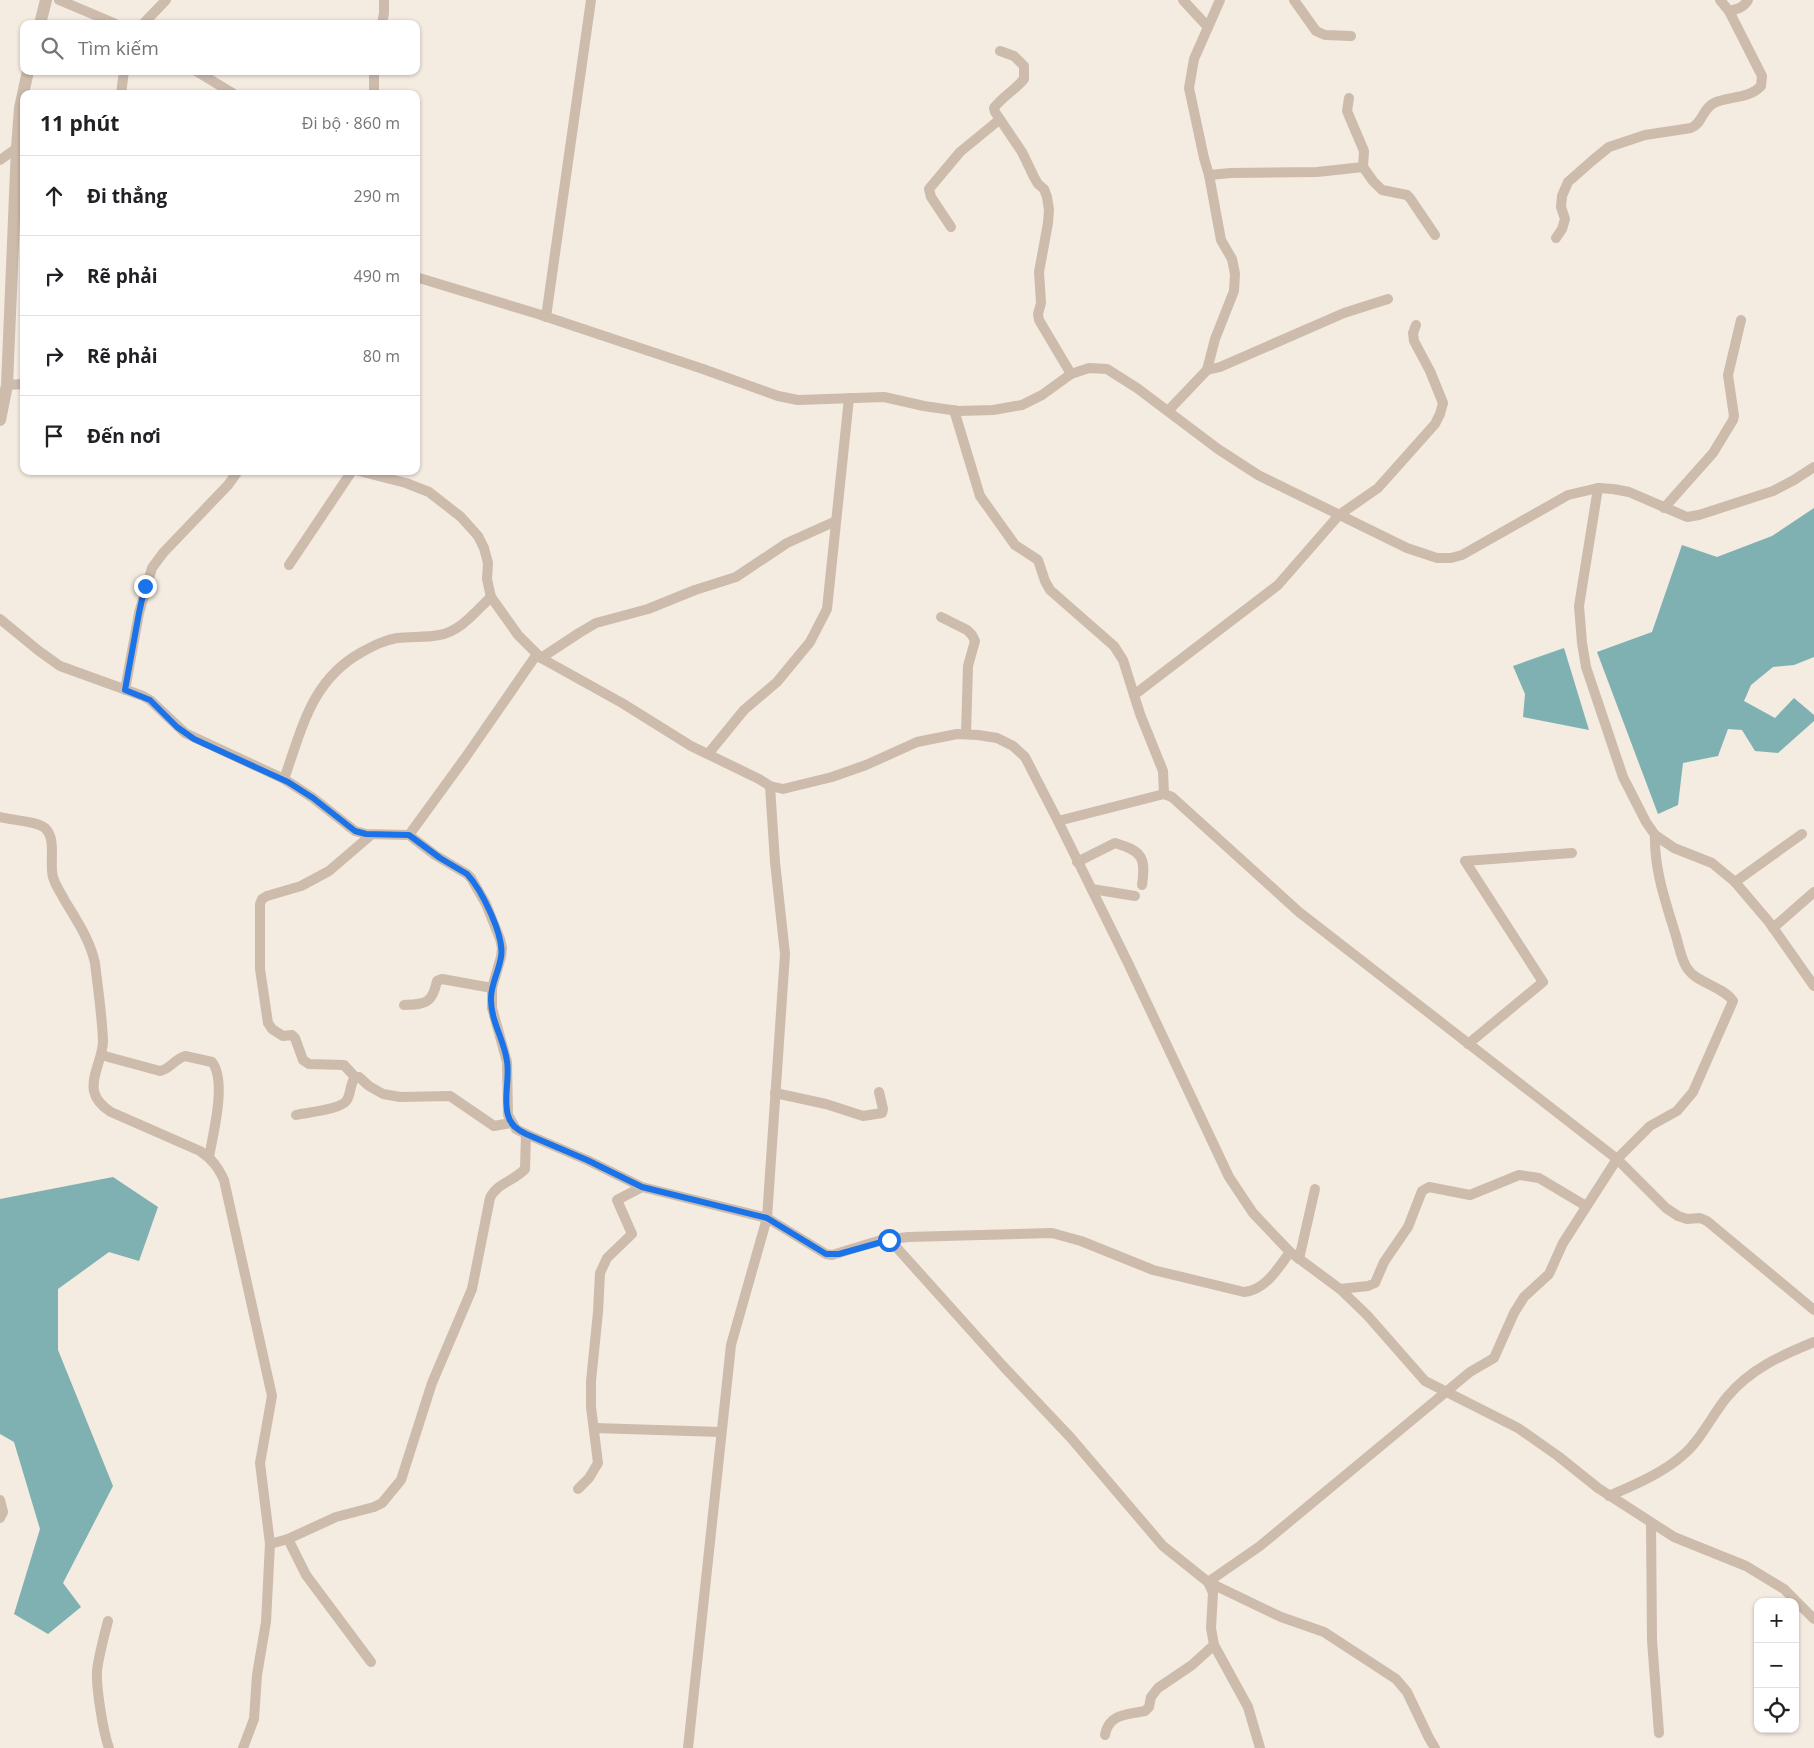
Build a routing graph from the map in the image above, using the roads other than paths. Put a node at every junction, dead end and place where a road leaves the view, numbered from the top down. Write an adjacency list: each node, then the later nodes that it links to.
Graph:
1 (46, 0): 12 (street)
2 (59, 0): 13 (street)
3 (166, 0): 14 (street)
4 (384, 0): 15 (street)
5 (591, 0): 39 (street)
6 (1183, 0): 16 (street)
7 (1220, 0): 16 (street)
8 (1294, 0): 17 (street)
9 (1720, 0): 11 (street)
10 (1748, 0): 11 (street)
11 (1729, 11): 36 (street)
12 (41, 20)
13 (106, 20)
14 (147, 20)
15 (383, 20)
16 (1208, 27): 33 (street)
17 (1351, 36)
18 (1000, 51): 29 (street)
19 (27, 75): 23 (street)
20 (123, 75): 24 (street)
21 (203, 75): 25 (street)
22 (374, 75): 26 (street)
23 (24, 90)
24 (122, 90)
25 (227, 90)
26 (374, 90)
27 (1348, 98): 32 (street)
28 (20, 108): 30 (street)
29 (999, 120): 34 (street); 43 (street)
30 (17, 148): 31 (street); 45 (street)
31 (0, 160)
32 (1364, 167): 33 (street); 35 (street)
33 (1210, 176): 42 (street)
34 (951, 227)
35 (1435, 235)
36 (1556, 238)
37 (420, 278): 39 (street)
38 (1388, 299): 42 (street)
39 (546, 317): 46 (street)
40 (1741, 320): 55 (street)
41 (1416, 325): 56 (street)
42 (1207, 370): 48 (street)
43 (1071, 374): 47 (street); 48 (street)
44 (20, 384): 45 (street)
45 (7, 385): 49 (street)
46 (849, 398): 47 (street); 57 (street)
47 (954, 410): 64 (street)
48 (1168, 411): 56 (street)
49 (0, 420)
50 (1814, 466): 55 (street)
51 (235, 475): 63 (street)
52 (349, 475): 58 (street)
53 (375, 475): 59 (street)
54 (1598, 488): 55 (street); 56 (street); 75 (street)
55 (1664, 508)
56 (1339, 515): 64 (street)
57 (836, 521): 62 (street); 66 (street)
58 (289, 565)
59 (491, 597): 62 (street); 67 (street)
60 (940, 617): 65 (street)
61 (0, 620): 63 (street)
62 (539, 656): 66 (street); 74 (street)
63 (125, 690): 67 (street)
64 (1134, 695): 69 (street)
65 (966, 734): 68 (street); 71 (street)
66 (708, 754): 68 (street)
67 (284, 779): 73 (street)
68 (770, 786): 91 (street)
69 (1164, 794): 71 (street); 87 (street)
70 (0, 817): 88 (street)
71 (1058, 821): 77 (street)
72 (1802, 834): 78 (street)
73 (371, 835): 74 (street); 89 (street)
74 (409, 835): 85 (street)
75 (1655, 835): 78 (street); 96 (street)
76 (1572, 853): 87 (street)
77 (1077, 862): 79 (street); 80 (street)
78 (1735, 882): 83 (street)
79 (1142, 885)
80 (1092, 889): 82 (street); 102 (street)
81 (1814, 892): 83 (street)
82 (1135, 896)
83 (1773, 928): 84 (street)
84 (1814, 986)
85 (492, 988): 86 (street); 93 (street)
86 (404, 1005)
87 (1468, 1044): 96 (street)
88 (101, 1055): 95 (street); 95 (street)
89 (355, 1077): 92 (street); 93 (street)
90 (879, 1092): 91 (street)
91 (775, 1093): 100 (street)
92 (296, 1115)
93 (512, 1123): 94 (street)
94 (526, 1134): 97 (street); 114 (street)
95 (209, 1157): 115 (street)
96 (1617, 1159): 99 (street); 104 (street)
97 (642, 1187): 100 (street); 107 (street)
98 (1316, 1189): 102 (street)
99 (1586, 1206): 103 (street); 106 (street)
100 (767, 1218): 101 (street); 108 (street)
101 (889, 1240): 102 (street); 116 (street)
102 (1295, 1256): 103 (street)
103 (1340, 1289): 106 (street)
104 (1814, 1310)
105 (1814, 1342): 110 (street)
106 (1446, 1392): 110 (street); 116 (street)
107 (594, 1428): 108 (street); 109 (street)
108 (721, 1432): 125 (street)
109 (578, 1490)
110 (1609, 1496): 113 (street)
111 (0, 1500): 112 (street)
112 (0, 1518)
113 (1651, 1523): 117 (street); 121 (street)
114 (288, 1539): 115 (street); 120 (street)
115 (270, 1544): 124 (street)
116 (1208, 1582): 119 (street); 127 (street)
117 (1814, 1619)
118 (108, 1621): 123 (street)
119 (1214, 1645): 122 (street); 126 (street)
120 (371, 1662)
121 (1659, 1733)
122 (1105, 1735)
123 (109, 1748)
124 (243, 1748)
125 (688, 1748)
126 (1260, 1748)
127 (1435, 1748)

